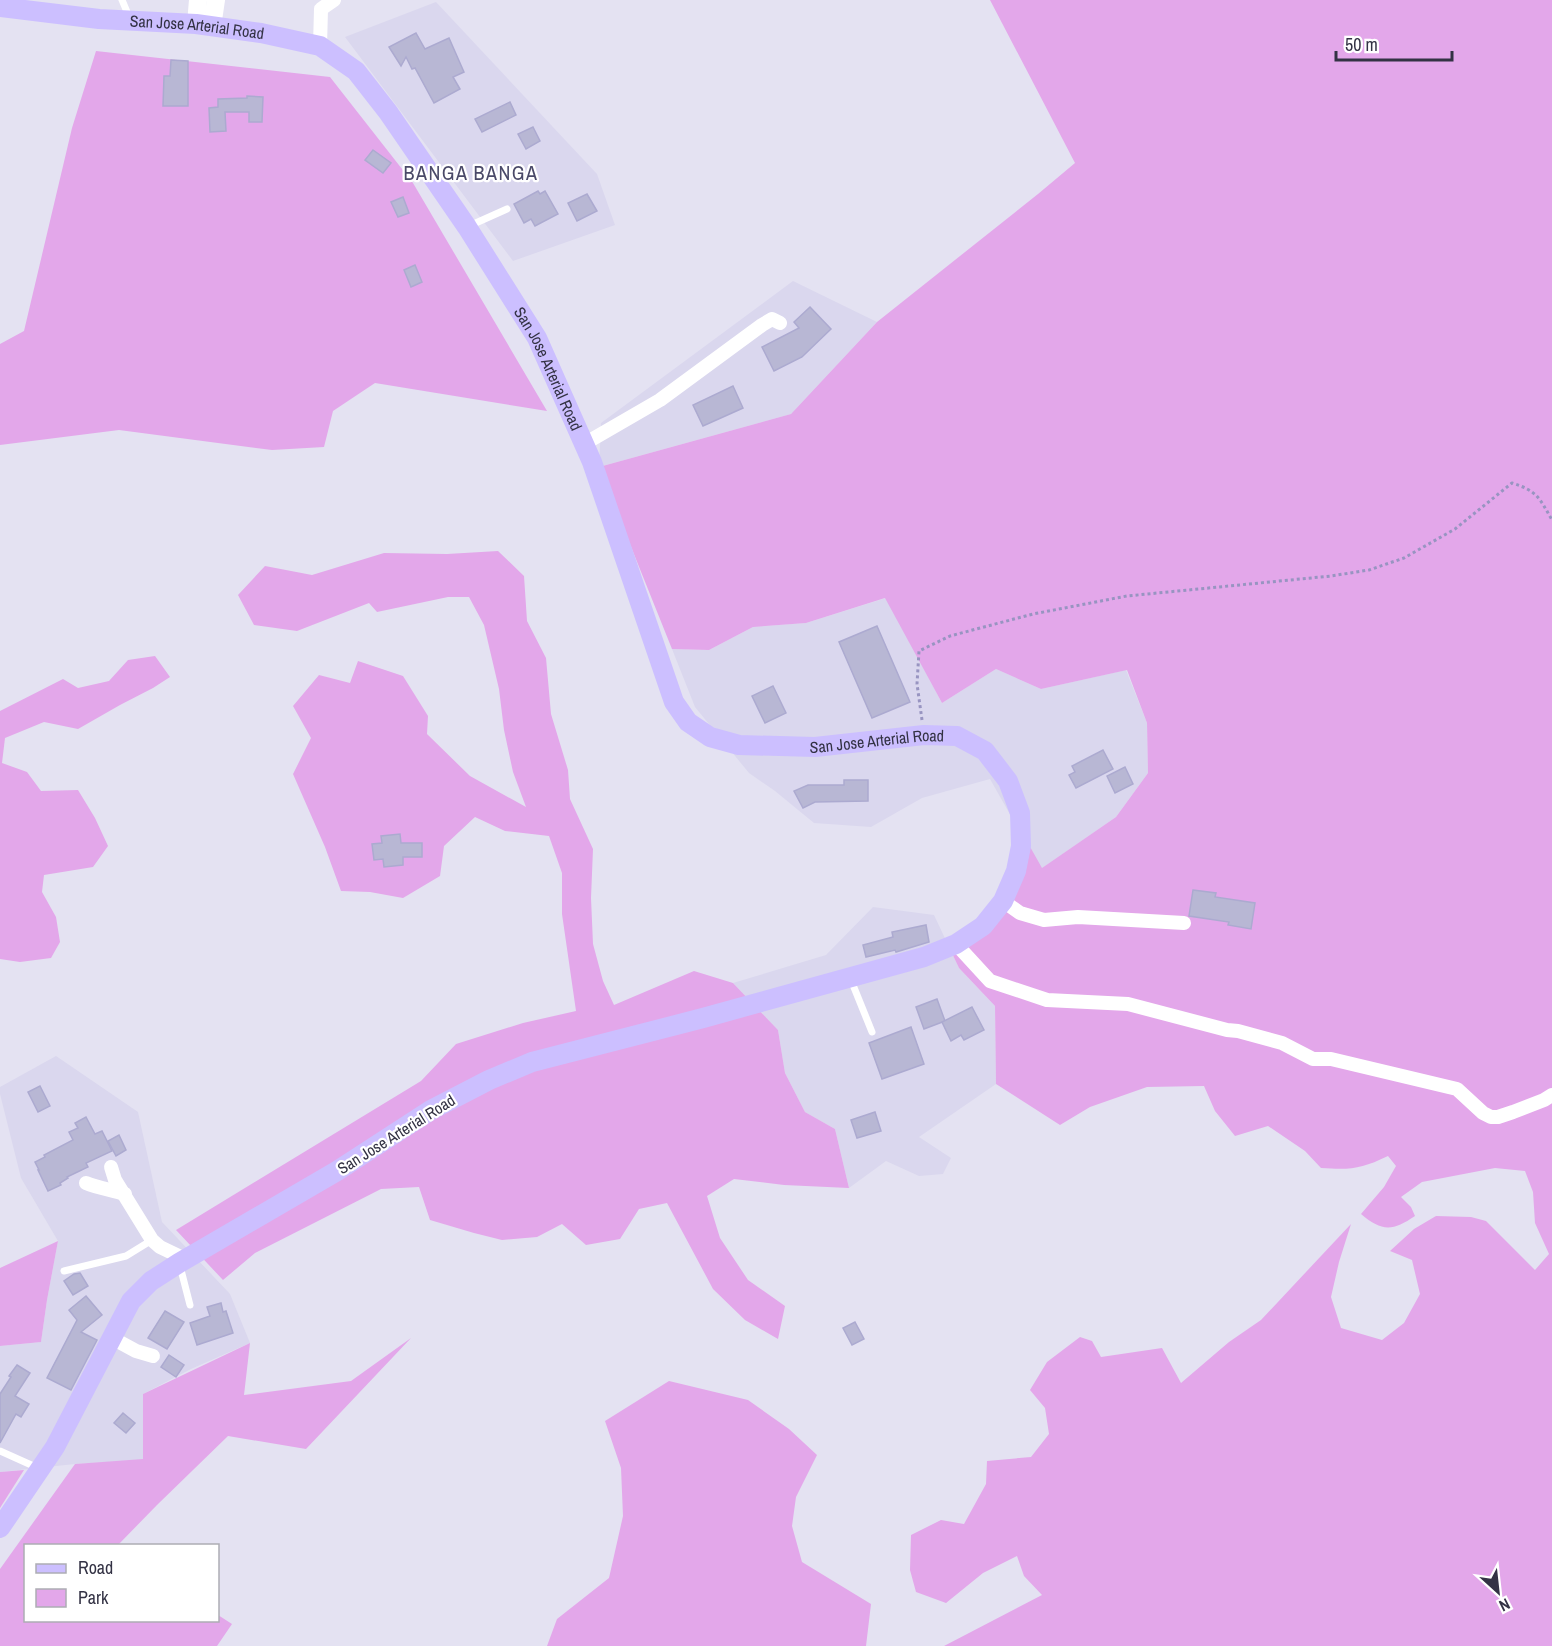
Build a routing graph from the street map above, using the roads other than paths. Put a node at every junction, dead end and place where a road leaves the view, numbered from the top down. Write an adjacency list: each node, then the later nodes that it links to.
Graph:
1 (122, 0): 6 (lane)
2 (198, 0): 7 (street)
3 (216, 0): 7 (street)
4 (334, 0): 8 (street)
5 (0, 7): 6 (main road, San Jose Arterial Road)
6 (131, 21): 7 (main road, San Jose Arterial Road)
7 (204, 25): 8 (main road, San Jose Arterial Road)
8 (320, 46): 10 (main road, San Jose Arterial Road)
9 (507, 209): 10 (lane)
10 (467, 227): 12 (main road, San Jose Arterial Road)
11 (780, 322): 12 (street)
12 (584, 444): 13 (main road, San Jose Arterial Road)
13 (1003, 901): 14 (street); 15 (main road, San Jose Arterial Road)
14 (1184, 922)
15 (956, 944): 16 (main road, San Jose Arterial Road); 18 (street)
16 (850, 978): 17 (lane); 23 (main road, San Jose Arterial Road)
17 (872, 1032)
18 (1552, 1095)
19 (111, 1167): 21 (street)
20 (86, 1183): 21 (street)
21 (124, 1194): 22 (street)
22 (152, 1240): 23 (street); 24 (lane)
23 (182, 1261): 25 (lane); 26 (main road, San Jose Arterial Road)
24 (64, 1271)
25 (190, 1305)
26 (112, 1338): 27 (street); 29 (main road, San Jose Arterial Road)
27 (153, 1356)
28 (0, 1451): 29 (lane)
29 (40, 1469): 30 (main road, San Jose Arterial Road)
30 (0, 1528)

